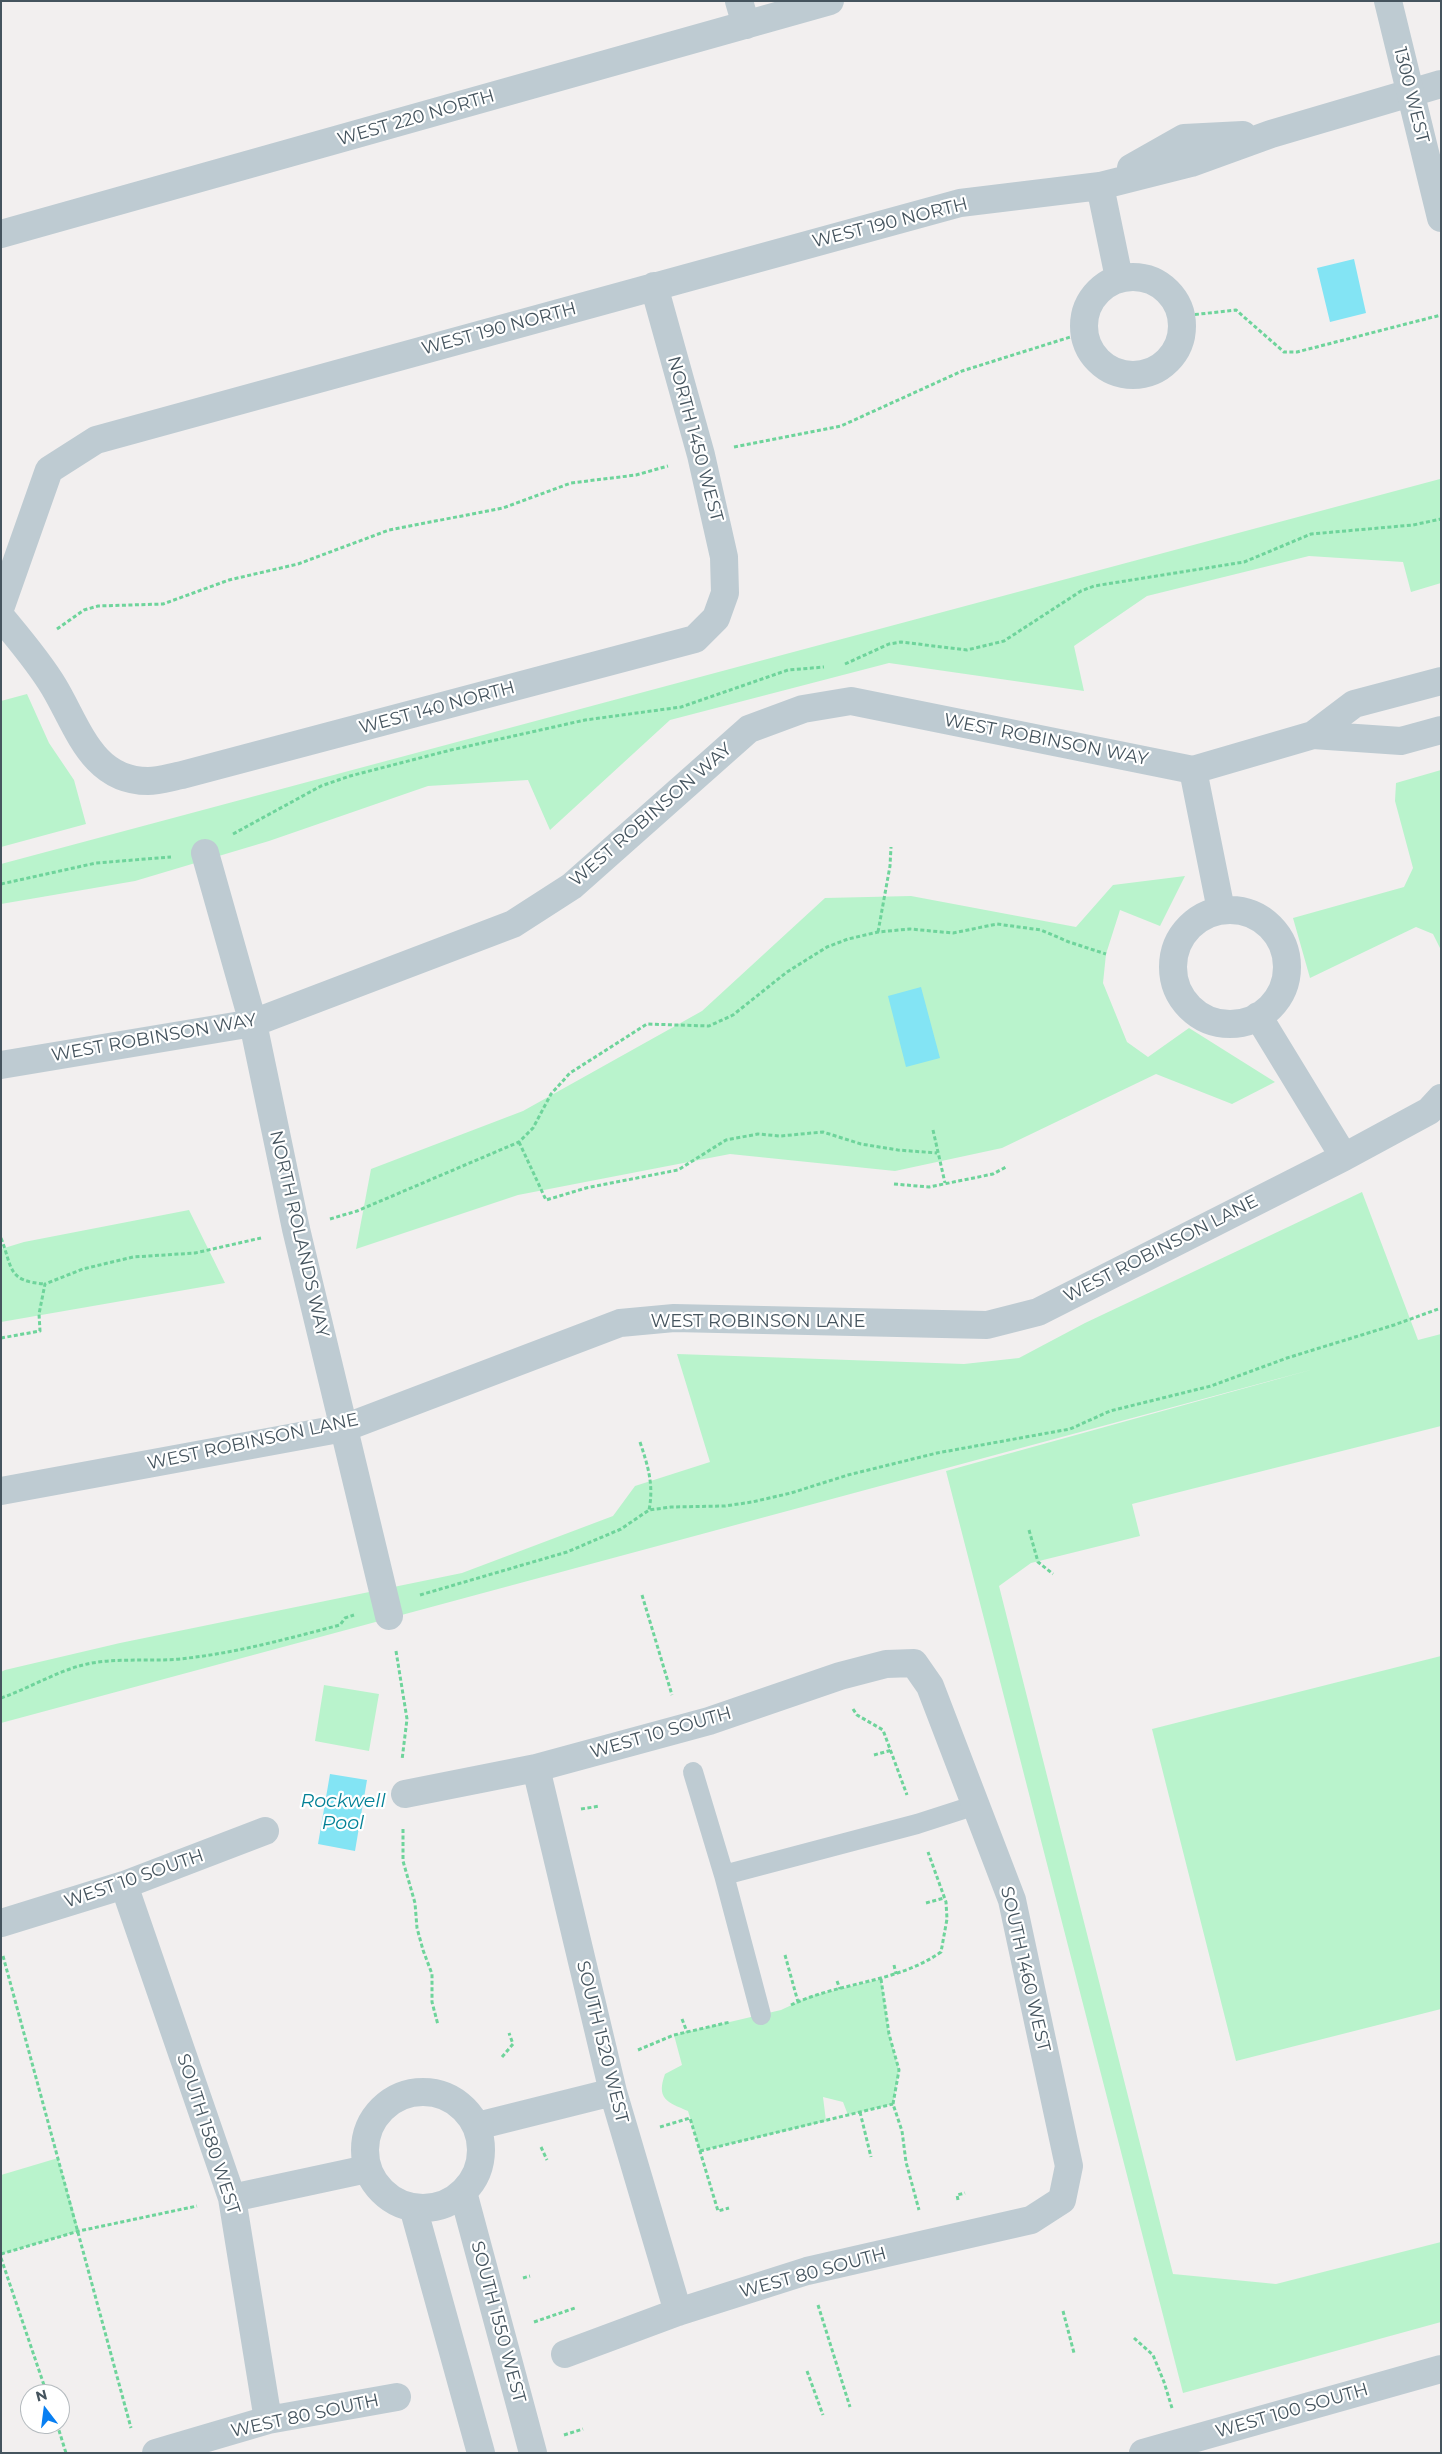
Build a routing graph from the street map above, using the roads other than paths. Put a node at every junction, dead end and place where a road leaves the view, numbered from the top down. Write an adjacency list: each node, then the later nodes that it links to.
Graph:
1 (830, 1): 3 (street, WEST 220 NORTH)
2 (1388, 1): 5 (street, 1300 WEST)
3 (743, 13): 8 (street, WEST 220 NORTH)
4 (1441, 84): 5 (street, WEST 190 NORTH)
5 (1410, 91): 6 (street, WEST 190 NORTH); 7 (street, 1300 WEST)
6 (1100, 186): 9 (street); 10 (street, WEST 190 NORTH)
7 (1441, 218)
8 (1, 234)
9 (1119, 278): 9 (street)
10 (654, 286): 11 (street, NORTH 1450 WEST); 12 (street, WEST 190 NORTH)
11 (725, 593): 13 (street, WEST 140 NORTH)
12 (1, 606)
13 (1, 617)
14 (1441, 680): 16 (street)
15 (1441, 730): 16 (street)
16 (1313, 735): 17 (street, WEST ROBINSON WAY)
17 (1193, 770): 19 (street); 21 (street, WEST ROBINSON WAY)
18 (206, 854): 21 (street, NORTH ROLANDS WAY)
19 (1221, 910): 20 (street); 20 (street)
20 (1258, 1016): 24 (street)
21 (253, 1023): 22 (street, WEST ROBINSON WAY); 25 (street, NORTH ROLANDS WAY)
22 (1, 1065)
23 (1437, 1106): 24 (street, WEST ROBINSON LANE)
24 (1344, 1157): 25 (street, WEST ROBINSON LANE)
25 (344, 1428): 26 (street, WEST ROBINSON LANE); 27 (street, NORTH ROLANDS WAY)
26 (1, 1491)
27 (388, 1610)
28 (914, 1663): 29 (street, WEST 10 SOUTH); 32 (street, SOUTH 1460 WEST)
29 (536, 1768): 31 (street, WEST 10 SOUTH); 38 (street, SOUTH 1520 WEST)
30 (692, 1772): 34 (lane)
31 (405, 1794)
32 (976, 1805): 34 (lane); 43 (street, SOUTH 1460 WEST)
33 (265, 1831): 35 (street, WEST 10 SOUTH)
34 (724, 1875): 37 (lane)
35 (124, 1885): 36 (street, WEST 10 SOUTH); 42 (street, SOUTH 1580 WEST)
36 (1, 1923)
37 (761, 2015)
38 (613, 2092): 39 (street); 45 (street, SOUTH 1520 WEST)
39 (477, 2126): 40 (street); 41 (street)
40 (367, 2169): 42 (street); 44 (street)
41 (463, 2192): 44 (street); 52 (street, SOUTH 1550 WEST)
42 (232, 2198): 49 (street, SOUTH 1580 WEST)
43 (1062, 2200): 45 (street, WEST 80 SOUTH)
44 (412, 2207): 51 (street)
45 (678, 2312): 46 (street, WEST 80 SOUTH)
46 (565, 2354)
47 (1441, 2369): 53 (street, WEST 100 SOUTH)
48 (397, 2397): 49 (street, WEST 80 SOUTH)
49 (268, 2420): 50 (street, WEST 80 SOUTH)
50 (156, 2453)
51 (481, 2453)
52 (533, 2453)
53 (1143, 2453)

